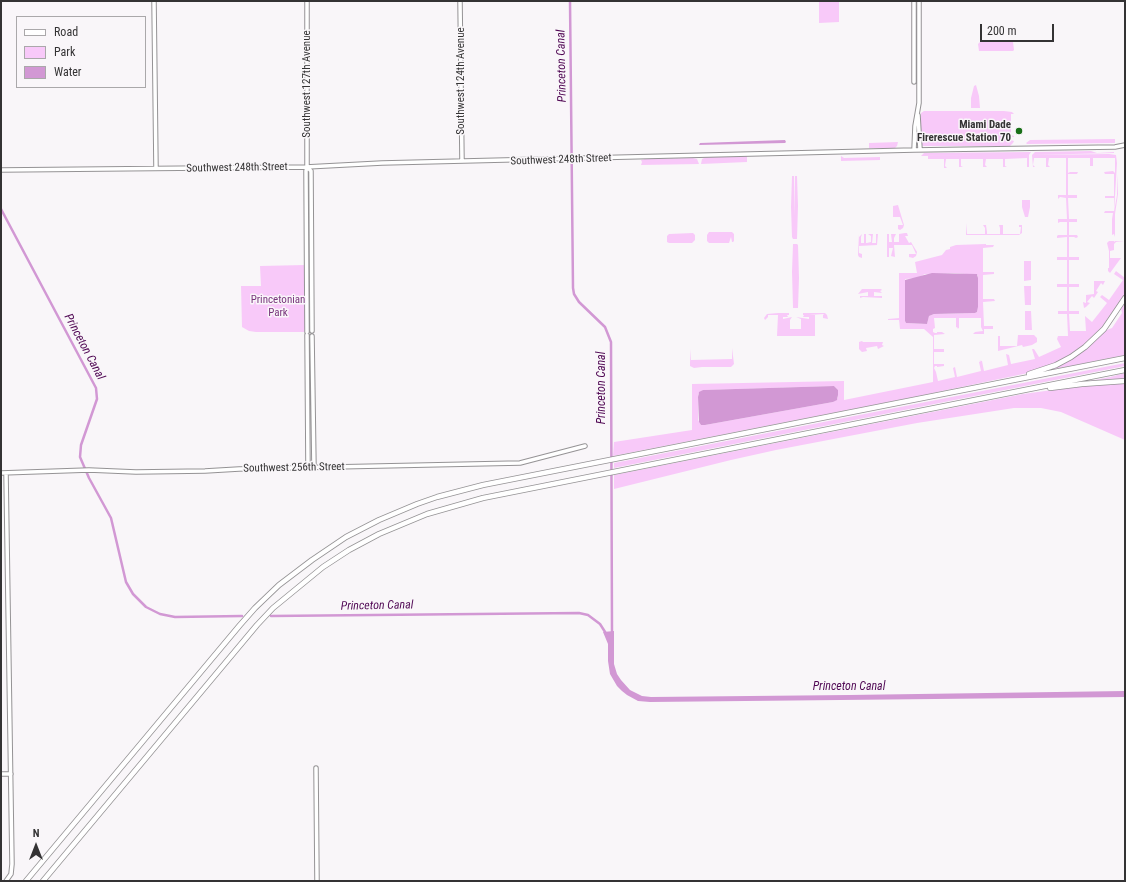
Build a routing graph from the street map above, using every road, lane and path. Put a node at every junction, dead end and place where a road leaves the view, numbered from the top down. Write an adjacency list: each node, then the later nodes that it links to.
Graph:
1 (154, 1): 16 (street)
2 (307, 1): 15 (street, Southwest 127th Avenue)
3 (460, 1): 14 (street, Southwest 124th Avenue)
4 (914, 1): 6 (street)
5 (919, 1): 6 (street)
6 (916, 53): 7 (street); 8 (street)
7 (914, 82)
8 (918, 111): 11 (street); 13 (street)
9 (1125, 145): 10 (street, Southwest 248th Street)
10 (1120, 147): 11 (street, Southwest 248th Street); 12 (street, Southwest 248th Street)
11 (920, 149): 13 (street, Southwest 248th Street)
12 (1125, 149)
13 (914, 150): 14 (street, Southwest 248th Street)
14 (462, 162): 15 (street, Southwest 248th Street)
15 (307, 167): 16 (street, Southwest 248th Street); 18 (street, Southwest 127th Avenue); 19 (street, Southwest 127th Avenue)
16 (156, 168): 17 (street, Southwest 248th Street)
17 (1, 170)
18 (306, 295): 19 (street); 22 (street, Southwest 127th Avenue)
19 (311, 295): 21 (street, Southwest 127th Avenue)
20 (1125, 298): 27 (highway)
21 (312, 331): 22 (street); 23 (street, Southwest 127th Avenue)
22 (307, 334): 23 (street); 30 (street, Southwest 127th Avenue)
23 (312, 336): 31 (street)
24 (1125, 358): 27 (highway)
25 (1125, 370): 28 (highway)
26 (1125, 381): 28 (highway)
27 (956, 391): 38 (highway)
28 (1022, 391): 39 (highway)
29 (585, 446): 31 (street, Southwest 256th Street)
30 (308, 468): 31 (street, Southwest 256th Street); 33 (street, Southwest 256th Street)
31 (314, 468)
32 (1, 473): 33 (street, Southwest 256th Street)
33 (6, 473): 36 (street)
34 (316, 768): 40 (street)
35 (1, 774): 36 (street)
36 (11, 774): 37 (street)
37 (6, 881)
38 (26, 881)
39 (43, 881)
40 (317, 881)

